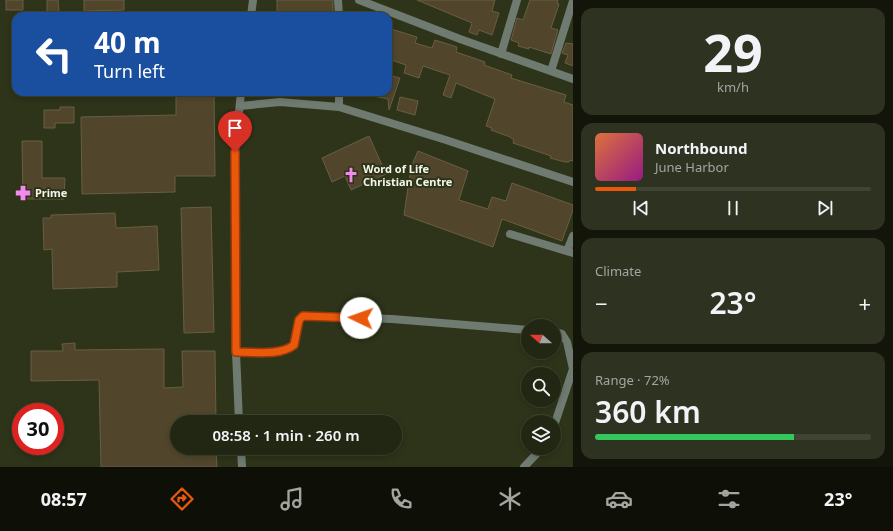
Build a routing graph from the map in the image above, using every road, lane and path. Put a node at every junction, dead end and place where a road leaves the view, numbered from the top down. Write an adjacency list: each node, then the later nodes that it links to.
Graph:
1 (253, 0): 6 (street)
2 (338, 0): 7 (street)
3 (359, 0): 8 (street)
4 (518, 0): 10 (street)
5 (573, 1): 11 (street)
6 (252, 12)
7 (338, 12)
8 (391, 12)
9 (392, 13): 10 (street)
10 (501, 54): 11 (street)
11 (551, 71): 12 (street)
12 (573, 79)
13 (241, 96): 15 (street)
14 (339, 96): 16 (street)
15 (240, 106): 16 (street); 23 (street)
16 (339, 107): 17 (street)
17 (573, 182)
18 (510, 234): 20 (street)
19 (573, 236): 20 (street)
20 (570, 252)
21 (521, 329): 23 (street)
22 (561, 334): 25 (street)
23 (236, 352): 24 (street)
24 (240, 415)
25 (558, 415)
26 (241, 455): 28 (street)
27 (535, 455): 29 (street)
28 (242, 467)
29 (524, 467)

